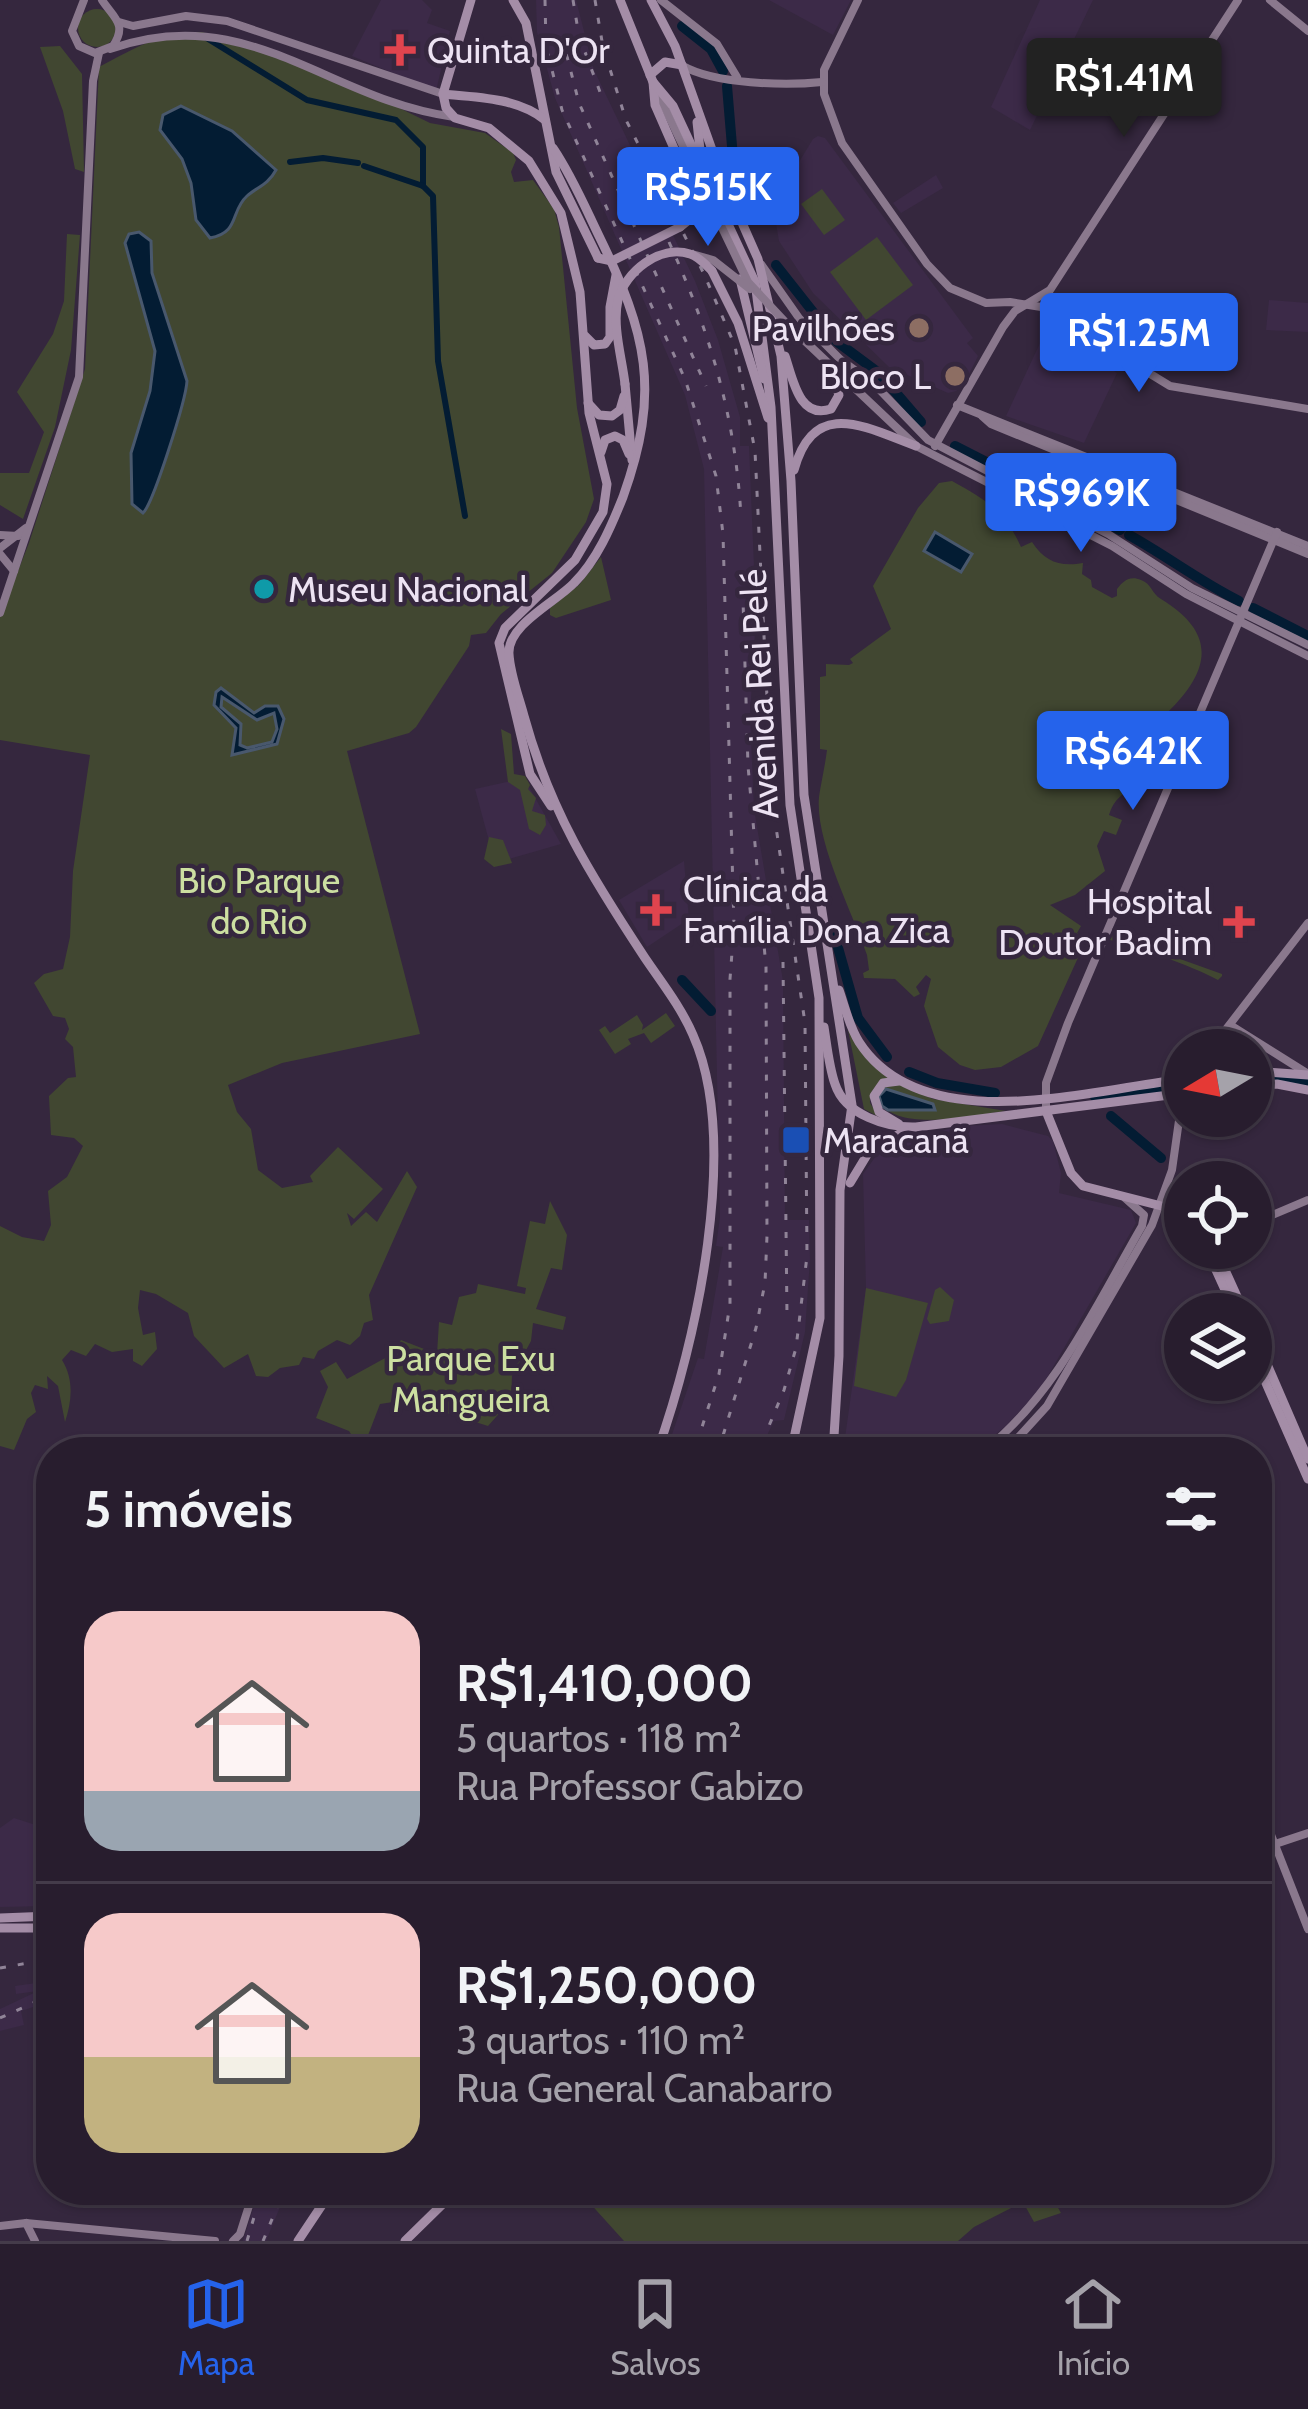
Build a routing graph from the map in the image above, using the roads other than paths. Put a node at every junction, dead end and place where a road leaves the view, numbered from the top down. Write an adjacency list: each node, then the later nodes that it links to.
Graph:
1 (471, 0): 22 (main road)
2 (513, 0): 26 (main road)
3 (620, 0): 19 (main road)
4 (651, 0): 17 (main road, Avenida Rei Pelé)
5 (661, 0): 18 (main road)
6 (858, 0): 21 (main road)
7 (1238, 0): 35 (main road)
8 (1270, 0): 12 (main road)
9 (104, 3): 10 (main road); 11 (main road)
10 (83, 4): 15 (main road)
11 (124, 24): 13 (main road); 14 (main road); 22 (main road)
12 (1308, 31)
13 (127, 41): 14 (main road); 25 (main road)
14 (110, 49): 16 (main road)
15 (86, 51): 16 (main road); 20 (main road)
16 (99, 53): 20 (main road)
17 (682, 65): 18 (main road); 19 (main road); 24 (main road, Avenida Rei Pelé)
18 (737, 77): 21 (main road)
19 (651, 79): 28 (main road, bridge); 29 (main road, Avenida Rei Pelé); 33 (main road, bridge)
20 (93, 81): 51 (main road)
21 (822, 82): 34 (main road)
22 (443, 94): 23 (main road); 25 (main road)
23 (495, 100): 26 (main road); 27 (main road)
24 (696, 106): 29 (main road); 31 (main road, Avenida Rei Pelé)
25 (455, 118): 27 (main road)
26 (545, 120): 28 (main road)
27 (490, 128): 37 (main road)
28 (554, 148): 32 (main road)
29 (703, 170): 44 (main road, Avenida Rei Pelé)
30 (691, 254): 33 (main road, bridge); 40 (main road, bridge); 44 (main road, bridge)
31 (758, 259): 38 (main road, Avenida Rei Pelé); 45 (main road)
32 (616, 271): 37 (main road); 49 (main road)
33 (756, 293): 39 (main road, bridge)
34 (986, 303): 35 (main road); 36 (main road)
35 (1028, 303): 36 (main road); 43 (main road)
36 (1003, 327): 42 (main road)
37 (585, 336): 41 (main road)
38 (778, 340): 39 (main road); 50 (main road, Avenida Rei Pelé)
39 (828, 364): 46 (main road)
40 (625, 387): 41 (main road); 49 (main road)
41 (587, 403): 48 (main road)
42 (957, 405): 45 (main road); 54 (main road)
43 (1308, 410)
44 (772, 429): 67 (main road, Avenida Rei Pelé)
45 (935, 444): 47 (main road); 61 (main road)
46 (916, 446): 47 (main road); 50 (main road)
47 (941, 458): 61 (main road)
48 (601, 460): 49 (main road); 57 (main road)
49 (632, 471): 58 (main road)
50 (791, 481): 68 (main road, Avenida Rei Pelé)
51 (30, 522): 53 (main road); 59 (main road)
52 (0, 535): 53 (main road)
53 (20, 536): 56 (main road)
54 (1275, 536): 55 (main road); 61 (main road)
55 (1308, 550)
56 (0, 551): 59 (main road)
57 (578, 557): 58 (main road); 64 (main road)
58 (589, 565): 65 (main road)
59 (15, 573): 60 (main road)
60 (0, 613)
61 (1239, 615): 62 (main road); 63 (main road); 81 (main road)
62 (1308, 645)
63 (1308, 656)
64 (512, 702): 65 (main road); 66 (main road)
65 (522, 709): 66 (main road)
66 (555, 810): 96 (main road)
67 (799, 860): 68 (main road); 71 (main road, Avenida Rei Pelé)
68 (813, 871): 70 (main road, Avenida Rei Pelé)
69 (1308, 922): 72 (main road)
70 (830, 962): 76 (main road); 82 (main road, Avenida Rei Pelé)
71 (819, 998): 82 (main road); 97 (main road, Avenida Rei Pelé)
72 (1230, 1025): 73 (main road); 75 (main road)
73 (1227, 1029)
74 (1272, 1071): 75 (main road)
75 (1308, 1074)
76 (904, 1081): 81 (main road); 85 (main road)
77 (1164, 1081): 81 (main road)
78 (1272, 1084): 79 (main road)
79 (1308, 1090)
80 (1164, 1096): 83 (main road)
81 (1044, 1098): 83 (main road)
82 (852, 1105): 85 (main road); 98 (main road, Avenida Rei Pelé)
83 (1046, 1112): 84 (main road); 86 (main road)
84 (1020, 1115): 85 (main road); 86 (main road)
85 (916, 1127): 88 (main road)
86 (1058, 1136): 89 (main road)
87 (1177, 1137): 91 (main road)
88 (850, 1183)
89 (1123, 1196): 91 (main road); 99 (main road)
90 (1308, 1200): 93 (main road)
91 (1161, 1205): 92 (main road); 100 (main road)
92 (1164, 1206)
93 (1272, 1215)
94 (1272, 1376): 101 (main road)
95 (1272, 1397): 102 (main road)
96 (662, 1437)
97 (796, 1437)
98 (834, 1437)
99 (1000, 1437)
100 (1019, 1437)
101 (1308, 1459)
102 (1308, 1479)
103 (1308, 1833): 105 (main road)
104 (1272, 1840): 105 (main road)
105 (1274, 1846): 110 (main road)
106 (36, 1917): 107 (main road)
107 (0, 1918)
108 (0, 1928): 109 (main road)
109 (36, 1928)
110 (1308, 1929)
111 (248, 2205): 118 (main road)
112 (322, 2205): 119 (main road)
113 (442, 2205): 120 (main road)
114 (26, 2223): 115 (main road); 116 (main road); 117 (main road)
115 (0, 2226)
116 (35, 2241)
117 (215, 2241)
118 (233, 2241)
119 (298, 2241)
120 (405, 2241)

